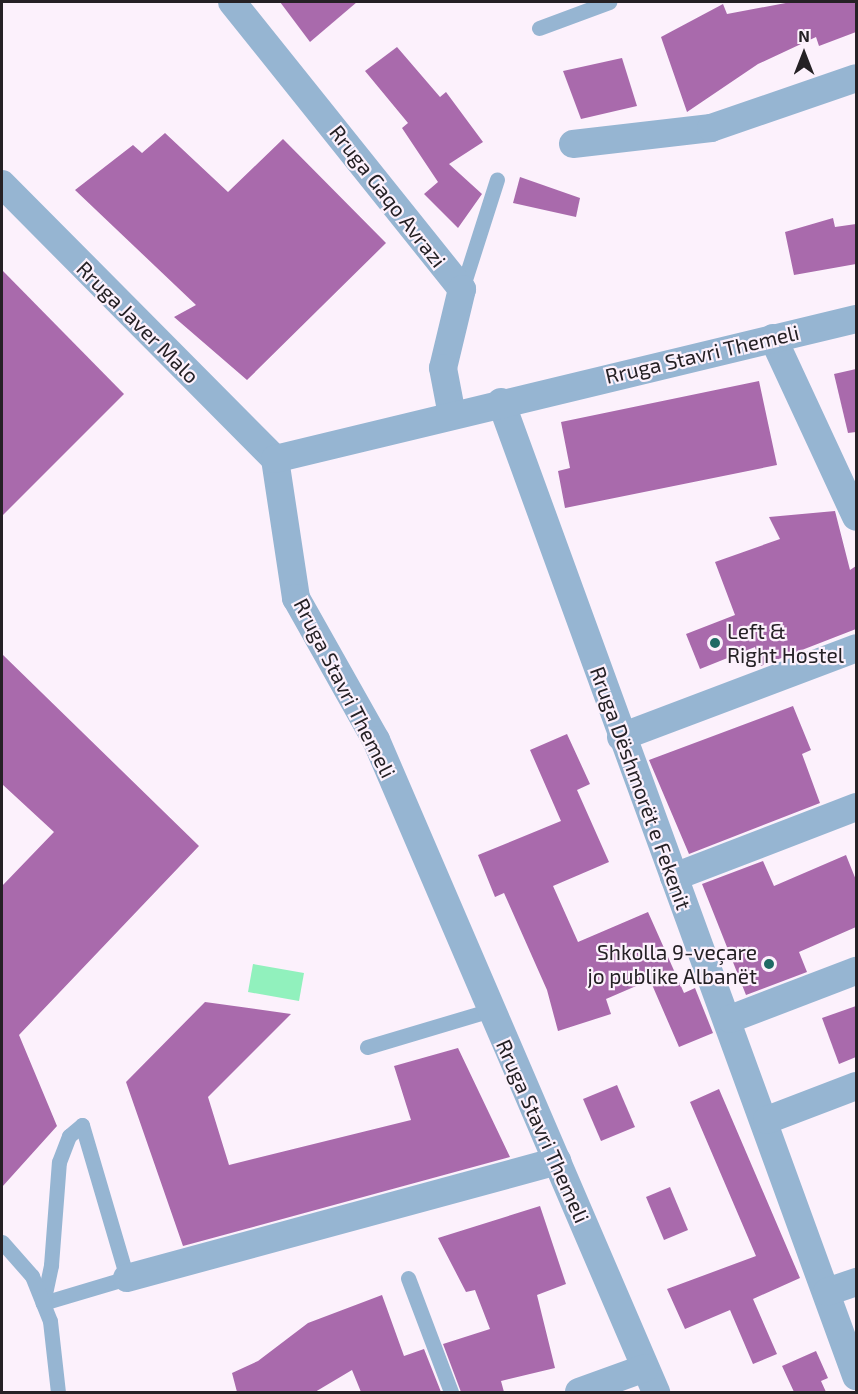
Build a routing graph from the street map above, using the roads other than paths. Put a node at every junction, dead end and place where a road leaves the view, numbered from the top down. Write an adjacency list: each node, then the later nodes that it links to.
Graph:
1 (232, 2): 8 (street, Rruga Gaqo Avrazi)
2 (609, 2): 3 (lane)
3 (539, 28)
4 (856, 78): 5 (street)
5 (573, 144)
6 (497, 178): 8 (lane)
7 (2, 184): 13 (street, Rruga Javer Malo)
8 (462, 289): 12 (street)
9 (856, 319): 10 (street, Rruga Stavri Themeli)
10 (773, 338): 11 (street, Rruga Stavri Themeli); 14 (street)
11 (501, 402): 12 (street, Rruga Stavri Themeli); 16 (street, Rruga Dëshmorët e Fekenit)
12 (452, 415): 13 (street, Rruga Stavri Themeli)
13 (274, 459): 20 (street, Rruga Stavri Themeli)
14 (856, 517)
15 (856, 648): 16 (street)
16 (621, 737): 18 (street, Rruga Dëshmorët e Fekenit)
17 (856, 807): 18 (street)
18 (674, 877): 21 (street, Rruga Dëshmorët e Fekenit)
19 (856, 972): 21 (street)
20 (491, 1011): 22 (lane); 25 (street, Rruga Stavri Themeli)
21 (730, 1019): 24 (street, Rruga Dëshmorët e Fekenit)
22 (367, 1047)
23 (856, 1086): 24 (street)
24 (766, 1120): 30 (street, Rruga Dëshmorët e Fekenit)
25 (557, 1161): 27 (street); 33 (street, Rruga Stavri Themeli)
26 (2, 1242): 31 (lane)
27 (127, 1278): 31 (lane); 31 (lane)
28 (408, 1278): 35 (lane)
29 (856, 1281): 30 (street)
30 (827, 1292): 32 (street, Rruga Dëshmorët e Fekenit)
31 (43, 1303): 34 (lane)
32 (856, 1376)
33 (651, 1380): 36 (street)
34 (58, 1392)
35 (451, 1392)
36 (579, 1392)

